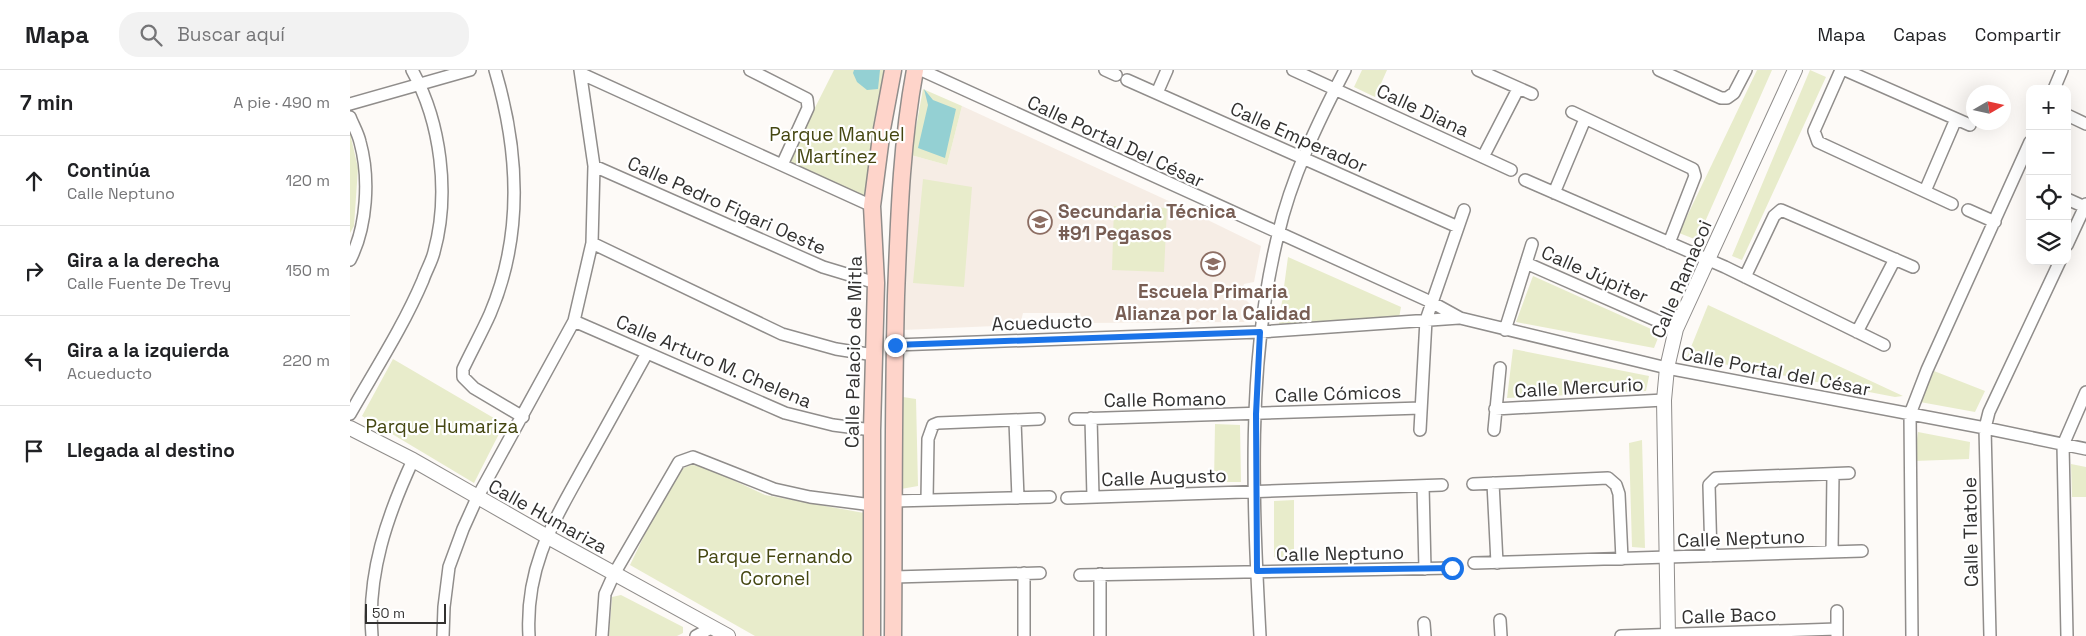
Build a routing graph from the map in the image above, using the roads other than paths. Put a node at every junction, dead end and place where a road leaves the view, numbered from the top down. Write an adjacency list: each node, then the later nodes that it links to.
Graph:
1 (412, 70): 20 (street)
2 (470, 70): 20 (street)
3 (495, 70): 86 (street)
4 (750, 70): 37 (street)
5 (893, 70): 45 (main road, Calle Palacio de Mitla)
6 (915, 70): 73 (main road)
7 (921, 70): 51 (street, Calle Portal Del César)
8 (1105, 70): 24 (street, Calle Emperador)
9 (1167, 70): 24 (street)
10 (1293, 70): 22 (street, Calle Diana)
11 (1344, 70): 22 (street)
12 (1478, 70): 23 (street)
13 (1659, 70): 14 (street)
14 (1746, 70)
15 (1794, 70): 59 (street, Calle Ramacoi)
16 (1841, 70): 41 (street)
17 (1845, 70): 31 (street)
18 (2062, 70): 21 (street)
19 (581, 72): 37 (street); 38 (street)
20 (420, 85): 26 (street); 83 (street)
21 (2056, 85)
22 (1335, 89): 35 (street, Calle Diana); 36 (street)
23 (1518, 89): 25 (street); 35 (street)
24 (1157, 93): 36 (street, Calle Emperador)
25 (1532, 94)
26 (350, 104)
27 (1572, 112): 30 (street)
28 (350, 116): 56 (street)
29 (2071, 117): 33 (street)
30 (1585, 119): 42 (street); 54 (street)
31 (1956, 119): 32 (street); 41 (street)
32 (1966, 123)
33 (2086, 124)
34 (2026, 151): 49 (street)
35 (1483, 156): 39 (street, Calle Diana)
36 (1304, 158): 50 (street, Calle Emperador); 51 (street)
37 (782, 165): 45 (street)
38 (594, 166): 53 (street); 64 (street, Calle Pedro Figari Oeste)
39 (1511, 170)
40 (1525, 180): 42 (street)
41 (1925, 191): 44 (street)
42 (1554, 193): 54 (street)
43 (2071, 200): 46 (street)
44 (1952, 204)
45 (872, 206): 64 (main road, Calle Palacio de Mitla)
46 (2086, 206): 52 (street)
47 (1464, 210): 50 (street)
48 (1968, 210): 49 (street)
49 (1994, 222): 85 (street)
50 (1458, 227): 65 (street)
51 (1278, 234): 65 (street, Calle Portal Del César); 71 (street)
52 (2071, 237)
53 (592, 243): 68 (street); 76 (street)
54 (1669, 243): 59 (street)
55 (1532, 244): 60 (street)
56 (353, 247): 58 (street)
57 (1895, 259): 62 (street); 63 (street); 72 (street)
58 (350, 260)
59 (1708, 260): 63 (street); 70 (street, Calle Ramacoi)
60 (1526, 263): 69 (street); 70 (street, Calle Júpiter)
61 (2058, 265): 92 (street)
62 (1913, 267)
63 (1745, 277): 72 (street)
64 (876, 283): 76 (main road, Calle Palacio de Mitla)
65 (1431, 302): 66 (street, Calle Portal Del César); 67 (street)
66 (1460, 318): 67 (street, Acueducto); 69 (street, Calle Portal del César)
67 (1426, 320): 71 (street, Acueducto); 81 (street)
68 (574, 321): 75 (street, Calle Arturo M. Chelena); 86 (street)
69 (1506, 330): 78 (street, Calle Portal del César)
70 (1676, 330): 78 (street, Calle Ramacoi)
71 (1260, 332): 73 (street, Acueducto); 84 (street)
72 (1857, 332): 74 (street)
73 (895, 345): 112 (main road)
74 (1884, 345)
75 (647, 353): 93 (street, Calle Arturo M. Chelena); 114 (street)
76 (874, 356): 93 (main road, Calle Palacio de Mitla)
77 (1500, 368): 82 (street)
78 (1666, 368): 80 (street, Calle Ramacoi); 85 (street, Calle Portal del César)
79 (2086, 392): 96 (street)
80 (1664, 400): 82 (street, Calle Mercurio); 119 (street, Calle Ramacoi)
81 (1421, 408): 84 (street, Calle Cómicos); 94 (street)
82 (1495, 409): 95 (street)
83 (350, 414)
84 (1256, 414): 88 (street, Calle Romano); 105 (street)
85 (1910, 414): 92 (street, Calle Portal del César); 151 (street)
86 (523, 417): 107 (street)
87 (1075, 418): 88 (street, Calle Romano)
88 (1091, 418): 110 (street)
89 (1039, 419): 90 (street)
90 (1015, 420): 108 (street); 111 (street)
91 (350, 428): 98 (street, Calle Humariza)
92 (1985, 428): 96 (street, Calle Portal del César); 152 (street, Calle Tlatole)
93 (872, 430): 113 (main road, Calle Palacio de Mitla)
94 (1420, 430)
95 (1494, 430)
96 (2063, 445): 97 (street, Calle Portal del César); 153 (street)
97 (2086, 449)
98 (413, 460): 107 (street, Calle Humariza); 137 (street)
99 (1849, 473): 100 (street)
100 (1833, 474): 116 (street); 117 (street)
101 (1493, 483): 102 (street); 118 (street); 121 (street)
102 (1473, 484)
103 (1442, 485): 104 (street, Calle Augusto)
104 (1423, 486): 105 (street, Calle Augusto); 122 (street)
105 (1256, 492): 110 (street, Calle Augusto); 124 (street)
106 (1050, 497): 108 (street)
107 (477, 498): 114 (street, Calle Humariza); 138 (street)
108 (1018, 498): 111 (street)
109 (1067, 498): 110 (street, Calle Augusto)
110 (1093, 498)
111 (927, 500): 112 (street)
112 (894, 501): 130 (main road)
113 (872, 505): 127 (street); 143 (main road, Calle Palacio de Mitla)
114 (546, 536): 127 (street, Calle Humariza); 139 (street)
115 (1862, 551): 116 (street, Calle Neptuno)
116 (1832, 552): 117 (street, Calle Neptuno)
117 (1711, 556): 119 (street, Calle Neptuno)
118 (1622, 559): 119 (street, Calle Neptuno); 121 (street, Calle Neptuno)
119 (1666, 559): 136 (street, Calle Ramacoi)
120 (1474, 563): 121 (street, Calle Neptuno)
121 (1497, 563)
122 (1425, 568): 123 (street, Calle Neptuno); 124 (street, Calle Neptuno)
123 (1452, 568)
124 (1257, 571): 128 (street, Calle Neptuno); 147 (street)
125 (1024, 573): 126 (street); 130 (street); 145 (street)
126 (1040, 573)
127 (614, 574): 134 (street, Calle Humariza); 140 (street)
128 (1100, 574): 129 (street, Calle Neptuno); 146 (street)
129 (1080, 575)
130 (894, 576): 144 (main road)
131 (1837, 611): 135 (street)
132 (1500, 620): 149 (street)
133 (1424, 624): 148 (street)
134 (711, 628): 141 (street); 142 (street, Calle Humariza)
135 (1837, 633): 136 (street, Calle Baco)
136 (1668, 635): 150 (street, Calle Baco)
137 (372, 636)
138 (443, 636)
139 (528, 636)
140 (602, 636)
141 (696, 636)
142 (728, 636)
143 (872, 636)
144 (894, 636)
145 (1024, 636)
146 (1100, 636)
147 (1260, 636)
148 (1425, 636)
149 (1500, 636)
150 (1621, 636)
151 (1912, 636)
152 (1990, 636)
153 (2068, 636)

